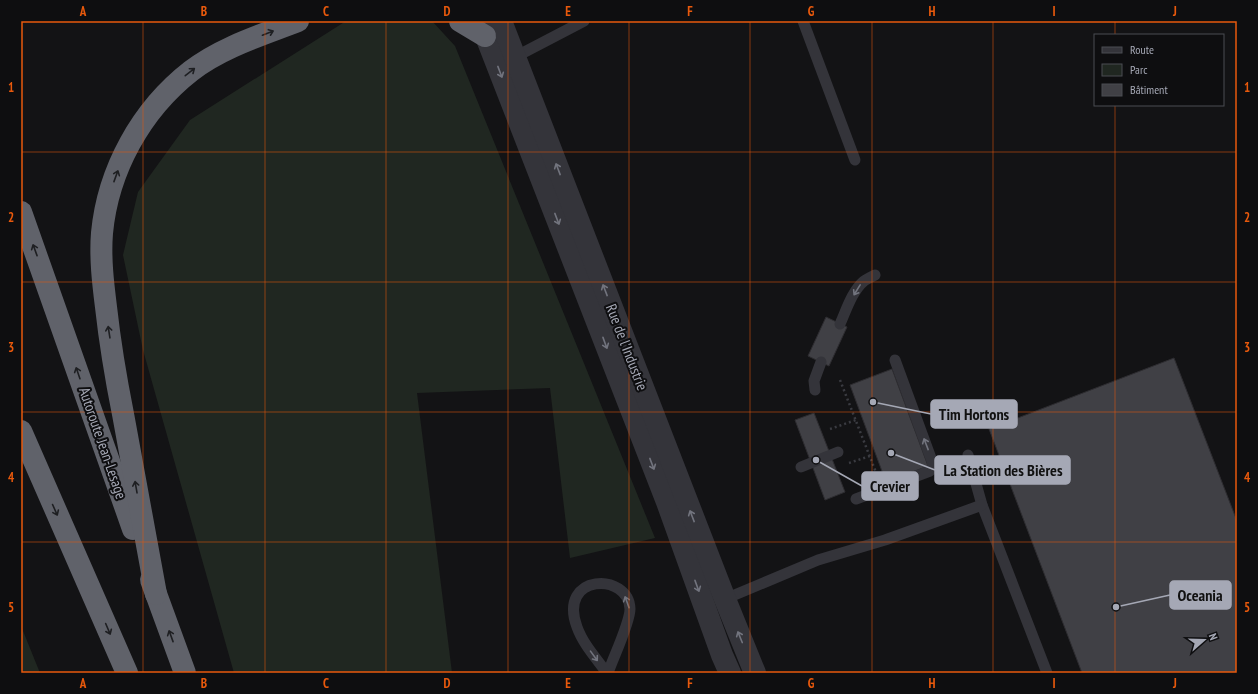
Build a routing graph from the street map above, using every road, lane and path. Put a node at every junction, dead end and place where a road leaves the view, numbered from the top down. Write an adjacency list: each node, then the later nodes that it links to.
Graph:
1 (298, 21): 27 (highway, one-way to 1)
2 (460, 21): 6 (highway)
3 (501, 21): 7 (street, Rue de l'Industrie)
4 (584, 21): 7 (lane)
5 (803, 21): 8 (lane)
6 (483, 28): 32 (street, Rue de l'Industrie, one-way to 32)
7 (515, 57): 28 (street, Rue de l'Industrie, one-way to 7)
8 (856, 160)
9 (21, 212): 27 (highway, Autoroute Jean-Lesage, one-way to 9)
10 (875, 275): 11 (lane, one-way to 11)
11 (840, 324)
12 (895, 360): 25 (lane, one-way to 12)
13 (821, 362): 15 (lane)
14 (840, 380): 16 (path)
15 (815, 390)
16 (856, 420): 17 (path); 21 (path)
17 (830, 429)
18 (21, 431): 29 (highway, one-way to 29)
19 (838, 452): 23 (lane)
20 (968, 455): 26 (lane)
21 (870, 456): 22 (path); 24 (path)
22 (844, 466)
23 (801, 467)
24 (878, 477)
25 (856, 499)
26 (982, 505): 28 (lane); 34 (lane)
27 (156, 594): 30 (highway, Autoroute Jean-Lesage, one-way to 27)
28 (725, 599): 33 (street, Rue de l'Industrie, one-way to 28)
29 (127, 673)
30 (185, 673)
31 (607, 673): 31 (lane, one-way to 31)
32 (730, 673)
33 (755, 673)
34 (1047, 673)

